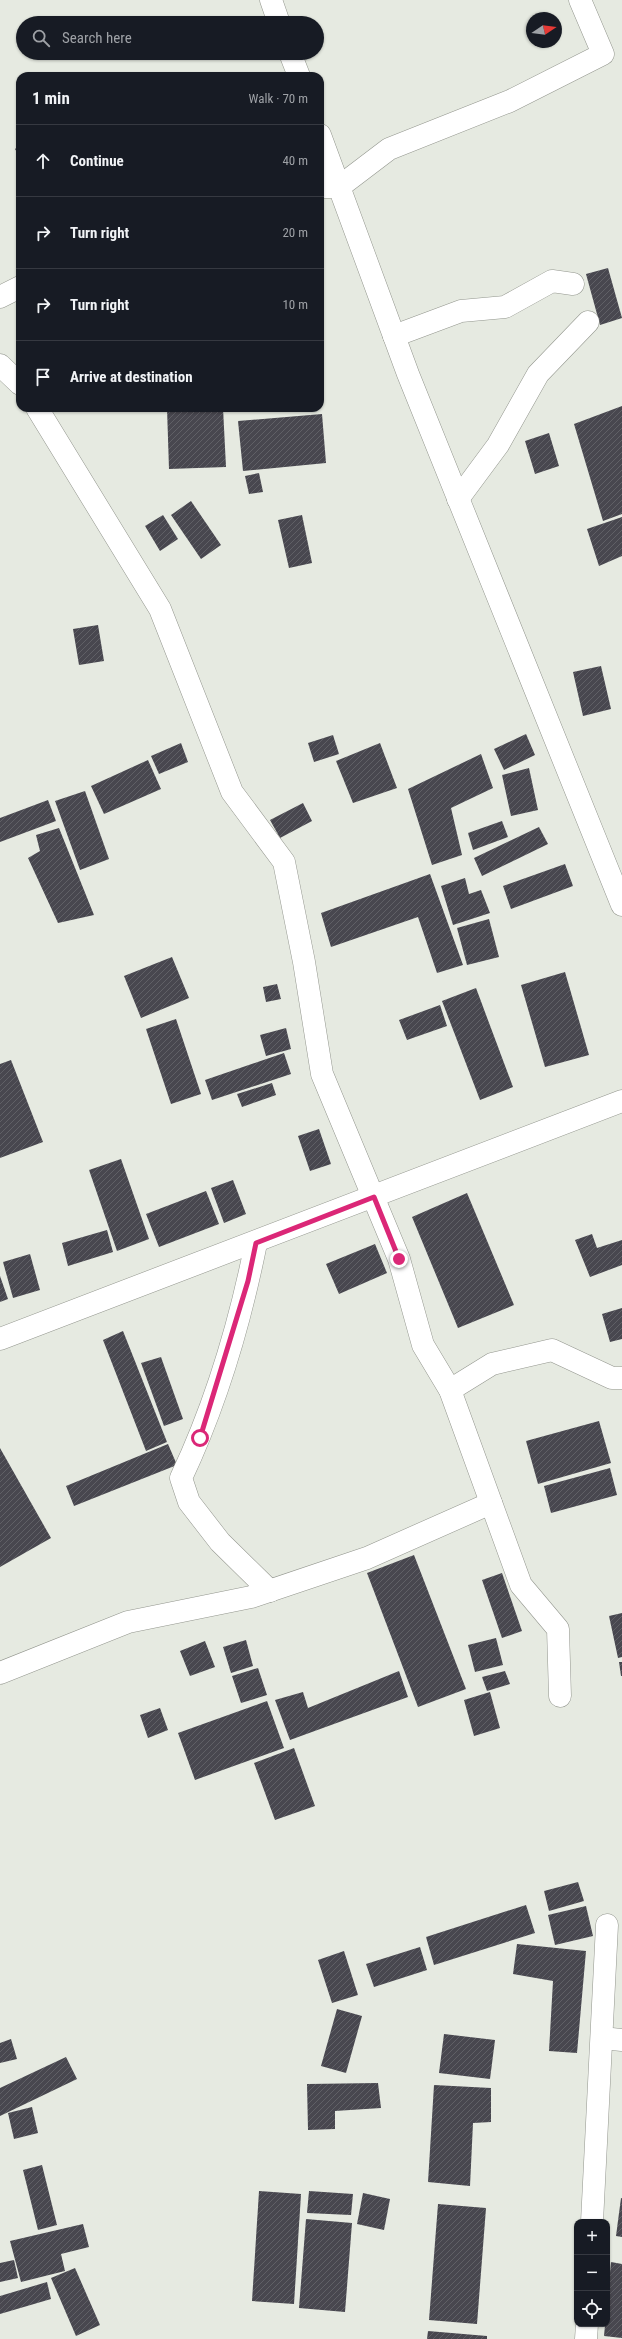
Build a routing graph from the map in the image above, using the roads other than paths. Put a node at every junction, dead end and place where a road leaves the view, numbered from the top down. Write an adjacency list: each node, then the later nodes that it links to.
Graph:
1 (271, 0): 3 (street)
2 (580, 0): 7 (street)
3 (277, 16)
4 (293, 60): 5 (street)
5 (297, 72)
6 (324, 156): 7 (street)
7 (330, 187): 12 (street)
8 (573, 284): 12 (street)
9 (16, 289): 10 (street)
10 (0, 297)
11 (588, 322): 16 (street)
12 (394, 336): 16 (street)
13 (0, 365): 14 (street)
14 (16, 380)
15 (39, 412): 19 (street)
16 (458, 499): 17 (street)
17 (622, 905)
18 (622, 1101): 19 (street)
19 (374, 1197): 20 (street); 23 (street)
20 (256, 1243): 21 (street); 25 (street)
21 (0, 1339)
22 (622, 1378): 23 (street)
23 (450, 1390): 24 (street)
24 (490, 1503): 25 (street); 27 (street)
25 (270, 1591): 26 (street)
26 (0, 1674)
27 (560, 1696)
28 (607, 1925): 29 (street)
29 (612, 2039): 30 (street)
30 (592, 2219)
31 (587, 2327): 32 (street)
32 (586, 2339)

